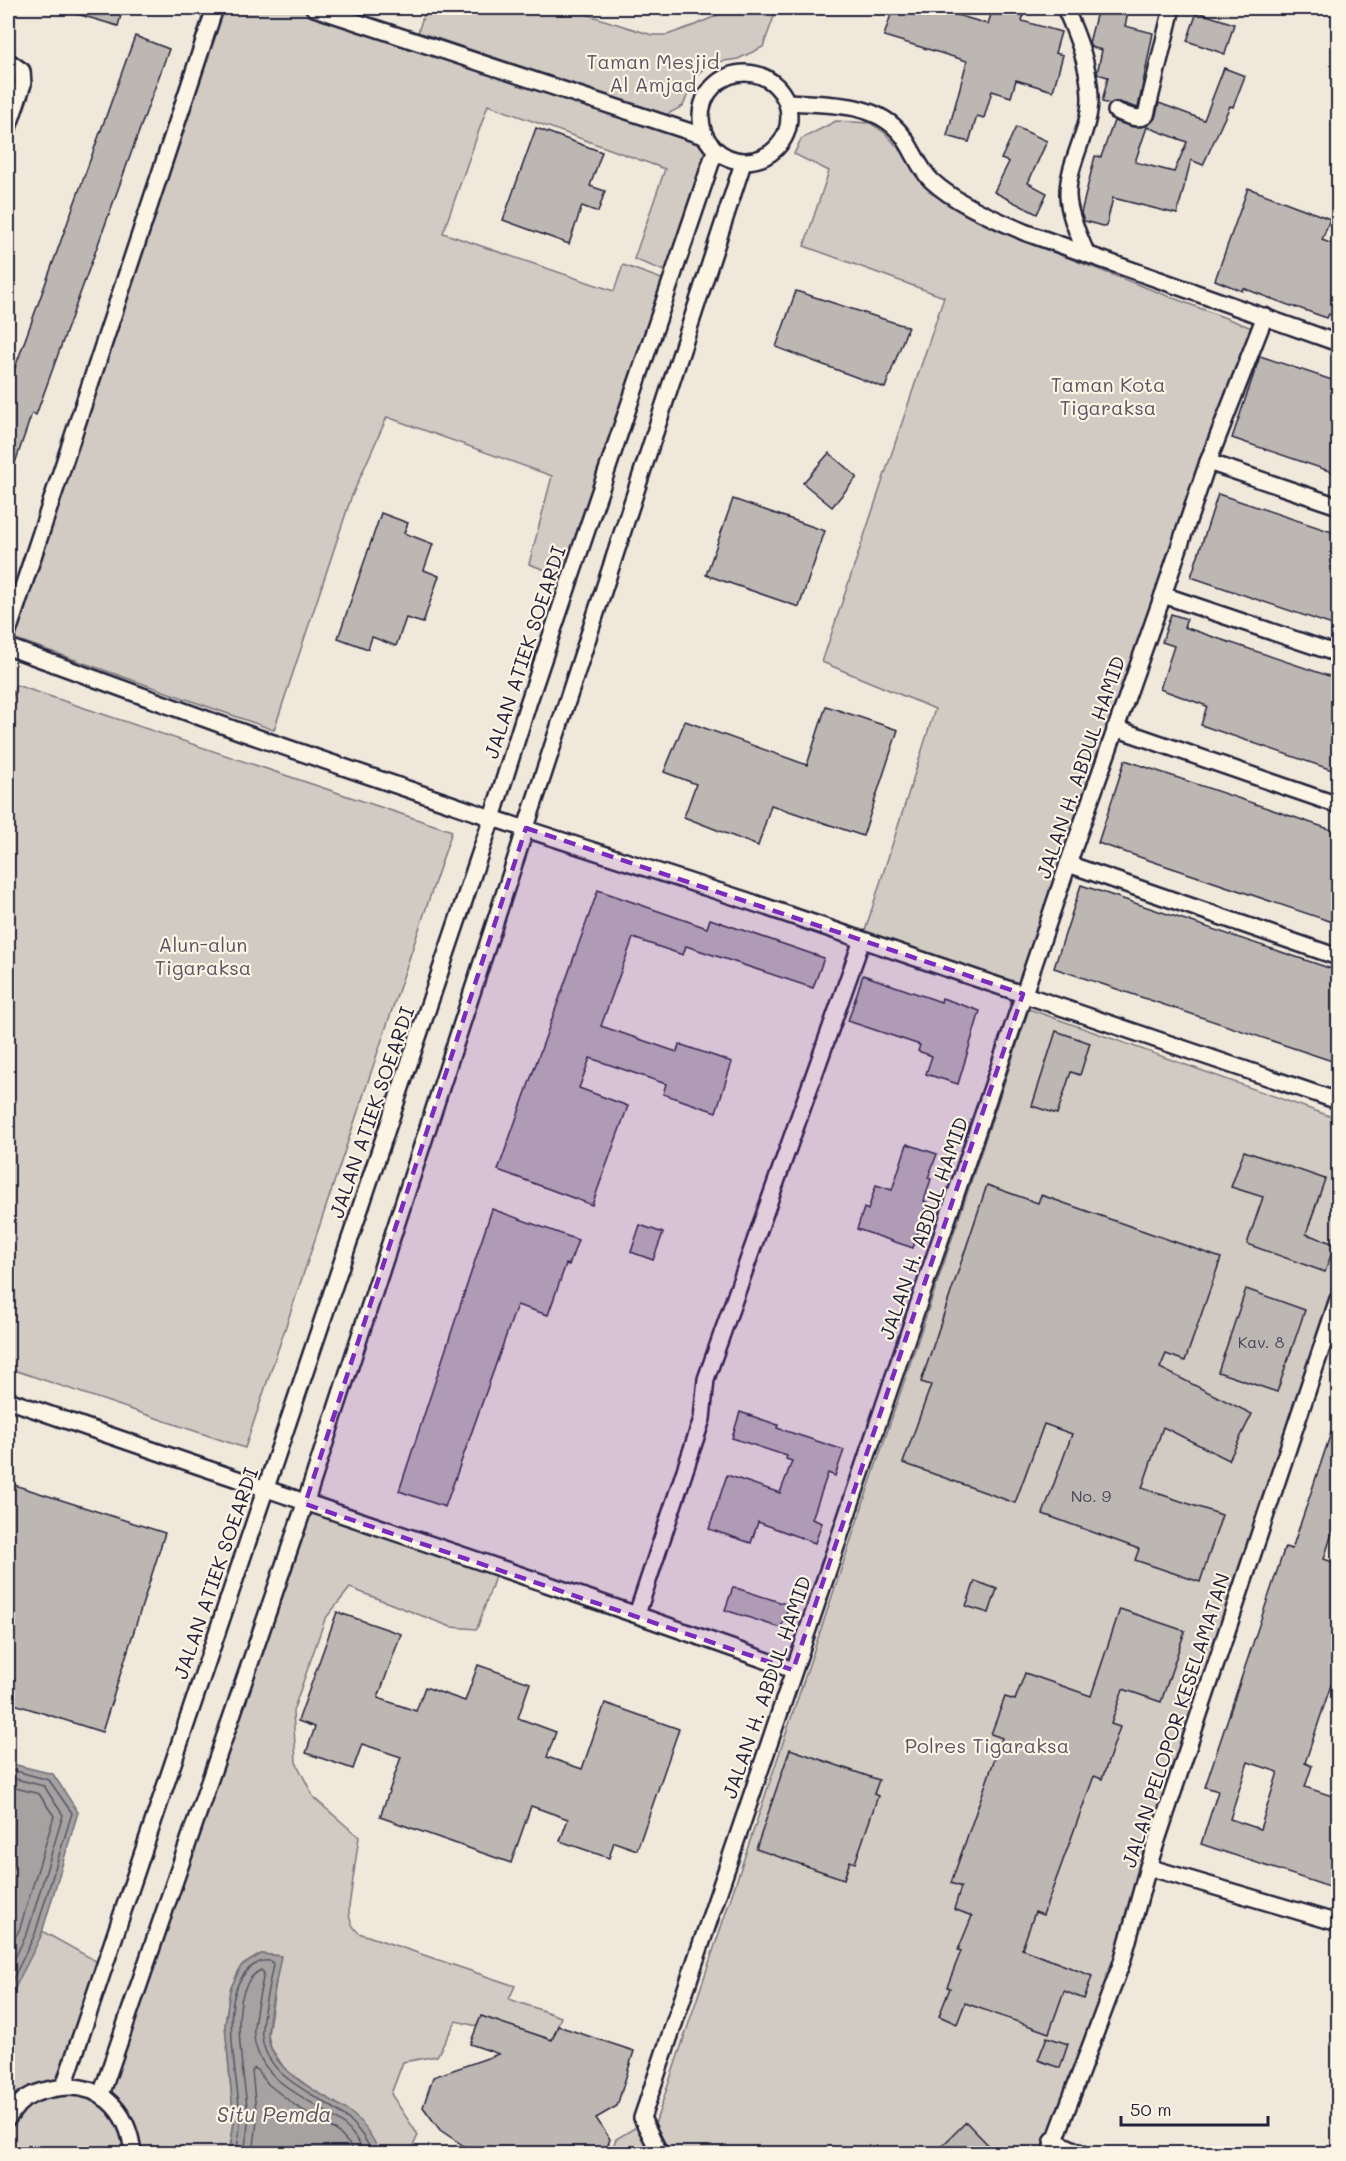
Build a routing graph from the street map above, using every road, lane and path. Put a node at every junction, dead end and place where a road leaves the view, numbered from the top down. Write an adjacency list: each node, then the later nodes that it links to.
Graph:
1 (215, 8): 18 (street)
2 (314, 8): 9 (street)
3 (1065, 8): 12 (street)
4 (1172, 8): 7 (street)
5 (8, 61): 8 (street)
6 (788, 102): 9 (street); 11 (street); 12 (street)
7 (1116, 111)
8 (8, 128)
9 (703, 136): 10 (street)
10 (716, 152): 11 (street); 23 (street, JALAN ATIEK SOEARDI)
11 (743, 163): 24 (street)
12 (1086, 253): 13 (street)
13 (1265, 316): 14 (street); 15 (street, JALAN H. ABDUL HAMID)
14 (1338, 343)
15 (1208, 462): 16 (street); 17 (street, JALAN H. ABDUL HAMID)
16 (1338, 506)
17 (1163, 595): 20 (street); 21 (street, JALAN H. ABDUL HAMID)
18 (8, 632)
19 (8, 647): 23 (street)
20 (1338, 654)
21 (1115, 728): 22 (street); 25 (street, JALAN H. ABDUL HAMID)
22 (1338, 805)
23 (492, 818): 24 (street); 32 (street, JALAN ATIEK SOEARDI)
24 (526, 828): 26 (street); 33 (street)
25 (1068, 864): 27 (street); 28 (street, JALAN H. ABDUL HAMID)
26 (862, 940): 28 (street); 34 (street)
27 (1338, 957)
28 (1023, 994): 29 (street); 35 (street, JALAN H. ABDUL HAMID)
29 (1338, 1101)
30 (1338, 1299): 36 (street, JALAN PELOPOR KESELAMATAN)
31 (8, 1400): 32 (street)
32 (265, 1490): 33 (street); 38 (street, JALAN ATIEK SOEARDI)
33 (305, 1504): 34 (street); 39 (street)
34 (636, 1614): 35 (street)
35 (793, 1670): 44 (street, JALAN H. ABDUL HAMID)
36 (1148, 1867): 37 (street); 42 (street, JALAN PELOPOR KESELAMATAN)
37 (1338, 1923)
38 (64, 2086): 39 (street); 40 (street)
39 (101, 2095): 43 (street)
40 (13, 2103): 41 (street)
41 (8, 2118)
42 (1052, 2147): 45 (street)
43 (133, 2154)
44 (660, 2154)
45 (1083, 2154)

